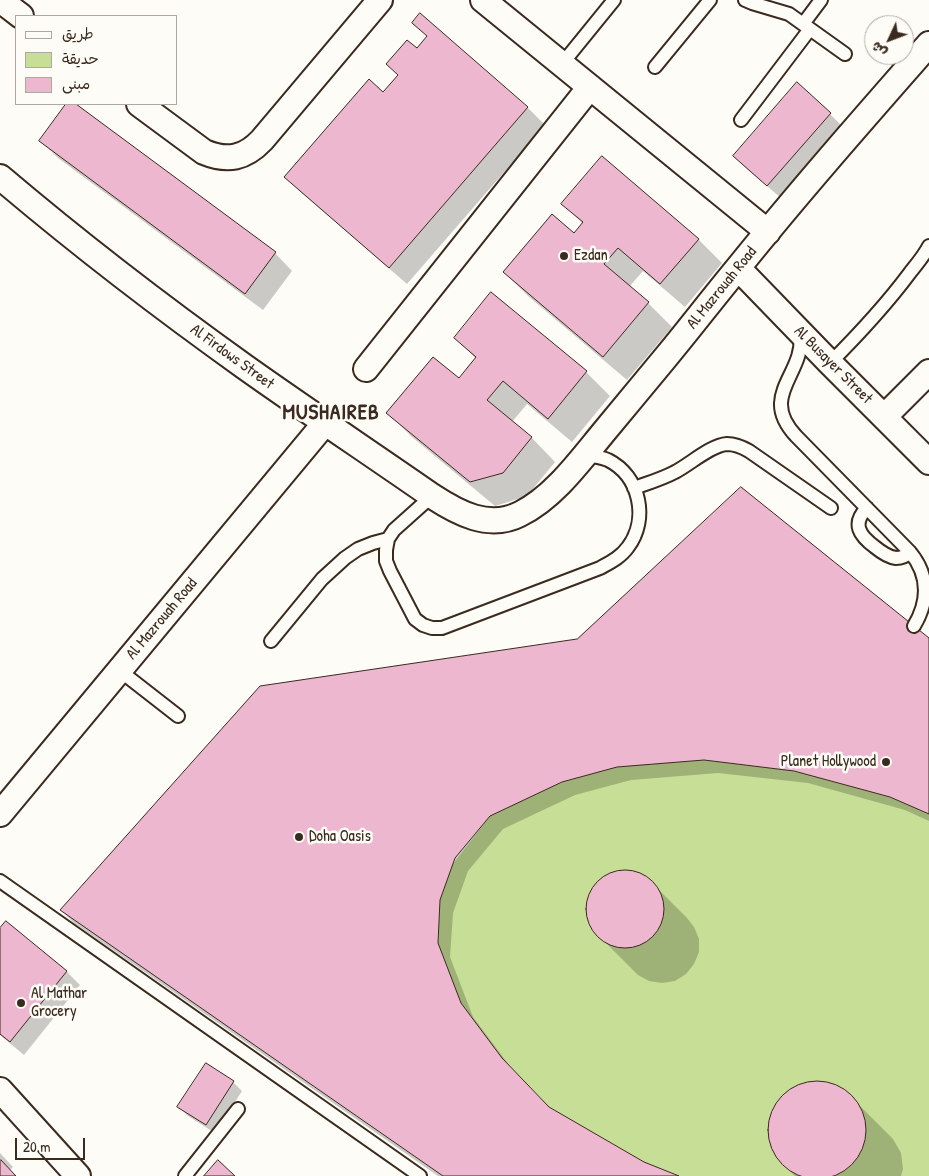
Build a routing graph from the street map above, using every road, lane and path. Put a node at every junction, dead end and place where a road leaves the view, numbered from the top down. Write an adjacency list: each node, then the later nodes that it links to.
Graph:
1 (0, 0): 8 (street)
2 (380, 0): 15 (street)
3 (484, 0): 12 (street)
4 (614, 0): 12 (lane)
5 (710, 0): 13 (lane)
6 (821, 0): 9 (lane)
7 (751, 1): 9 (lane)
8 (20, 15)
9 (807, 27): 11 (lane); 16 (lane)
10 (929, 44): 18 (street, Al Mazrouah Road)
11 (845, 54)
12 (562, 64): 14 (street)
13 (656, 67)
14 (590, 87): 18 (street); 23 (street)
15 (140, 105)
16 (741, 120)
17 (0, 178): 26 (street, Al Firdows Street)
18 (768, 232): 20 (street, Al Mazrouah Road)
19 (929, 246): 22 (lane)
20 (738, 268): 21 (street, Al Busayer Street); 27 (street, Al Mazrouah Road)
21 (800, 331): 22 (street, Al Busayer Street); 32 (lane)
22 (830, 363): 25 (street, Al Busayer Street)
23 (366, 369)
24 (929, 372): 25 (street)
25 (884, 417): 28 (street, Al Busayer Street)
26 (325, 423): 30 (street, Al Firdows Street); 38 (street, Al Mazrouah Road)
27 (585, 455): 29 (lane); 33 (street, Al Mazrouah Road)
28 (929, 462)
29 (634, 488): 31 (lane); 34 (lane)
30 (432, 496): 33 (street, Al Firdows Street); 34 (lane)
31 (831, 508)
32 (867, 508): 35 (lane); 35 (lane)
33 (506, 520)
34 (388, 539): 37 (lane)
35 (910, 552): 36 (lane)
36 (914, 626)
37 (271, 641)
38 (120, 670): 39 (lane); 40 (street, Al Mazrouah Road)
39 (178, 716)
40 (0, 814)
41 (0, 881): 48 (lane)
42 (0, 1090): 44 (street)
43 (238, 1109): 47 (lane)
44 (49, 1143): 45 (street); 46 (street)
45 (68, 1176)
46 (78, 1176)
47 (185, 1176)
48 (420, 1176)

